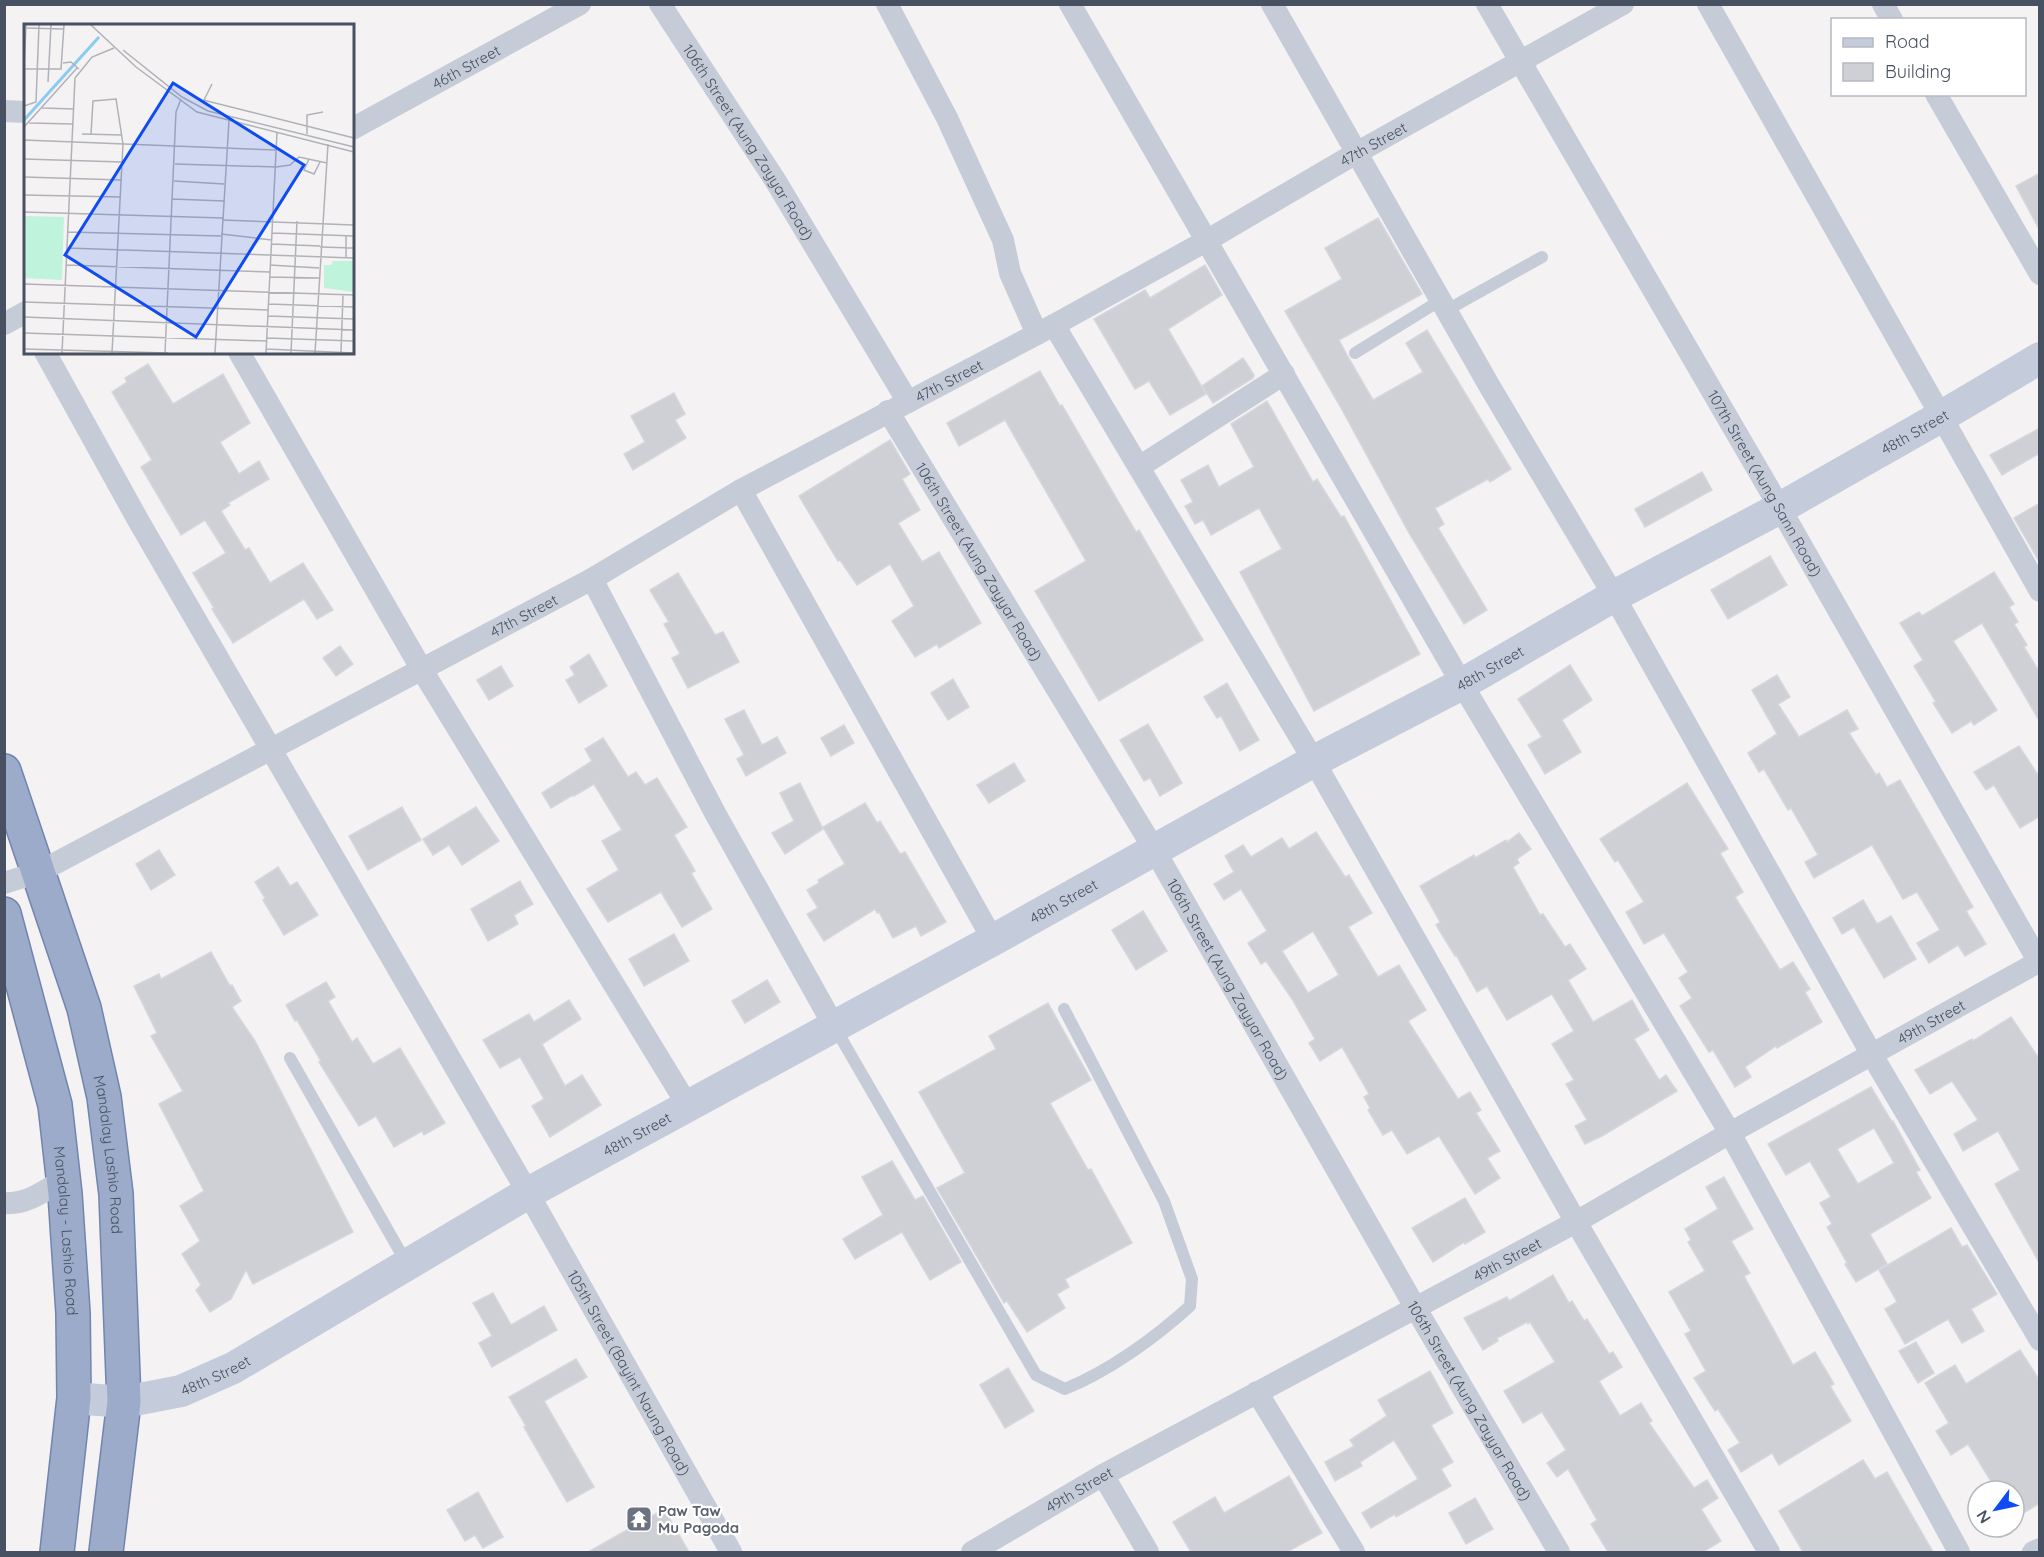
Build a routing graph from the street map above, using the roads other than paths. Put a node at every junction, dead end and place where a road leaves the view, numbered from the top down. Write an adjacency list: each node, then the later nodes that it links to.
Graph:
1 (580, 4): 15 (street, 46th Street)
2 (660, 4): 27 (street, 106th Street (Aung Zayyar Road))
3 (887, 4): 21 (street)
4 (1070, 4): 17 (street)
5 (1272, 4): 16 (street)
6 (1487, 4): 11 (street, 107th Street (Aung Sann Road))
7 (1623, 4): 11 (street, 47th Street)
8 (1708, 4): 29 (street)
9 (1883, 4): 10 (street)
10 (1891, 18)
11 (1520, 62): 16 (street, 47th Street); 32 (street, 107th Street (Aung Sann Road))
12 (1937, 96): 19 (street)
13 (4, 111): 14 (street)
14 (24, 112)
15 (354, 128)
16 (1358, 152): 17 (street, 47th Street); 20 (street)
17 (1206, 242): 21 (street, 47th Street); 26 (street)
18 (1542, 257): 20 (lane)
19 (2040, 274)
20 (1444, 305): 22 (lane); 35 (street)
21 (1045, 330): 27 (street, 47th Street); 30 (street)
22 (1355, 353)
23 (46, 354): 38 (street, 105th Street (Bayint Naung Road))
24 (240, 354): 36 (street)
25 (2040, 358): 29 (main road, 48th Street)
26 (1284, 374): 30 (street); 37 (street)
27 (908, 402): 28 (street, 47th Street)
28 (888, 411): 31 (street, 47th Street); 41 (street, 106th Street (Aung Zayyar Road))
29 (1942, 416): 32 (main road, 48th Street); 34 (street)
30 (1139, 468): 39 (street)
31 (741, 489): 33 (street, 47th Street); 45 (street)
32 (1780, 508): 35 (main road, 48th Street); 46 (street, 107th Street (Aung Sann Road))
33 (592, 579): 36 (street, 47th Street); 50 (street)
34 (2040, 591)
35 (1614, 596): 37 (main road, 48th Street); 51 (street)
36 (422, 669): 38 (street, 47th Street); 53 (street)
37 (1462, 684): 39 (main road, 48th Street); 54 (street)
38 (271, 748): 42 (street, 47th Street); 56 (street, 105th Street (Bayint Naung Road))
39 (1314, 762): 41 (main road, 48th Street); 58 (street)
40 (4, 771): 42 (highway, Mandalay Lashio Road)
41 (1154, 849): 45 (main road, 48th Street); 62 (street, 106th Street (Aung Zayyar Road))
42 (39, 872): 43 (street, 47th Street); 47 (highway, Mandalay Lashio Road)
43 (4, 883)
44 (4, 914): 48 (highway, Mandalay - Lashio Road)
45 (993, 940): 50 (main road, 48th Street)
46 (2039, 962): 51 (street, 49th Street)
47 (72, 974): 48 (highway); 60 (highway, Mandalay Lashio Road)
48 (23, 988): 55 (highway, Mandalay - Lashio Road)
49 (1064, 1009): 50 (lane)
50 (834, 1026): 53 (main road, 48th Street)
51 (1872, 1055): 54 (street, 49th Street); 63 (street)
52 (290, 1058): 61 (lane)
53 (688, 1106): 56 (main road, 48th Street)
54 (1730, 1133): 58 (street, 49th Street); 77 (street)
55 (64, 1179): 57 (street); 59 (highway, Mandalay - Lashio Road)
56 (528, 1193): 61 (main road, 48th Street); 71 (street, 105th Street (Bayint Naung Road))
57 (4, 1203)
58 (1576, 1222): 62 (street, 49th Street); 76 (street)
59 (68, 1234): 60 (highway); 65 (highway, Mandalay - Lashio Road)
60 (118, 1238): 66 (highway, Mandalay Lashio Road)
61 (407, 1265): 66 (main road, 48th Street)
62 (1415, 1307): 64 (street, 49th Street); 75 (street, 106th Street (Aung Zayyar Road))
63 (2040, 1341)
64 (1257, 1392): 67 (street, 49th Street); 74 (street)
65 (74, 1398): 66 (main road, 48th Street); 69 (highway, Mandalay - Lashio Road)
66 (124, 1402): 70 (highway, Mandalay Lashio Road)
67 (1103, 1475): 72 (street, 49th Street); 73 (street)
68 (2040, 1549): 78 (street)
69 (57, 1552)
70 (106, 1552)
71 (731, 1552)
72 (972, 1552)
73 (1148, 1552)
74 (1354, 1552)
75 (1558, 1552)
76 (1769, 1552)
77 (1959, 1552)
78 (2033, 1552)

